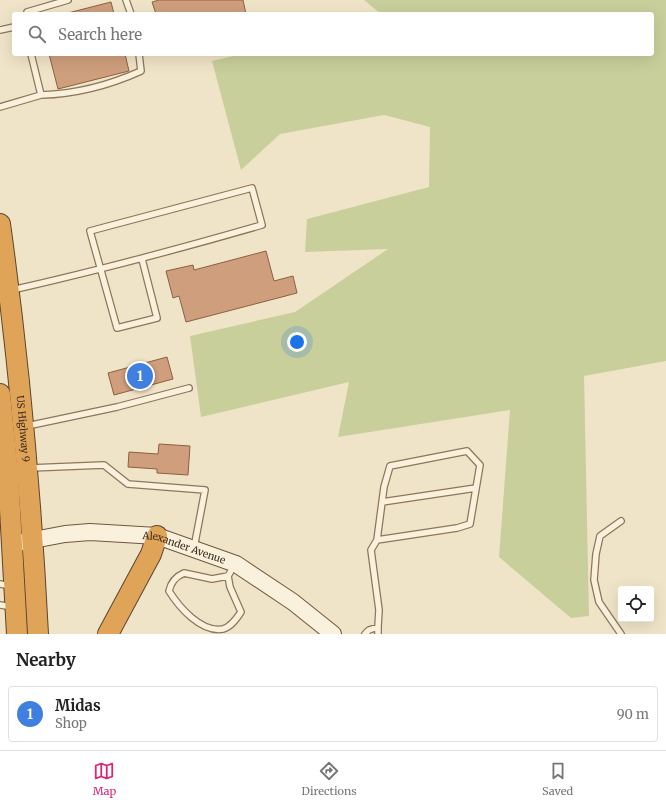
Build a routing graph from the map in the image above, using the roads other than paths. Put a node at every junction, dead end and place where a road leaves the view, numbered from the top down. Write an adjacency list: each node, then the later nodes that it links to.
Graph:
1 (68, 0): 3 (lane)
2 (126, 0): 4 (lane)
3 (27, 12)
4 (130, 12)
5 (12, 27): 6 (lane)
6 (0, 30)
7 (32, 56): 9 (lane)
8 (139, 56): 9 (lane)
9 (42, 95): 10 (lane)
10 (0, 107)
11 (0, 224): 14 (highway, US Highway 9)
12 (142, 259): 13 (lane); 13 (lane); 13 (lane)
13 (101, 269): 14 (lane)
14 (9, 291): 17 (highway, US Highway 9)
15 (190, 388): 17 (lane)
16 (0, 394): 25 (highway, US Highway 9)
17 (24, 427): 18 (highway, US Highway 9)
18 (28, 468): 23 (highway, US Highway 9); 26 (lane)
19 (476, 488): 20 (lane); 20 (lane); 24 (lane)
20 (382, 502): 24 (lane)
21 (621, 521): 38 (lane)
22 (157, 536): 23 (street, Alexander Avenue); 26 (street, Alexander Avenue); 34 (highway)
23 (33, 539): 25 (street, Alexander Avenue); 33 (highway, US Highway 9)
24 (377, 540): 30 (lane)
25 (6, 544): 28 (highway, US Highway 9)
26 (194, 549): 27 (street, Alexander Avenue)
27 (232, 570): 31 (lane); 31 (lane); 35 (street, Alexander Avenue)
28 (7, 585): 29 (highway, US Highway 9)
29 (8, 606): 32 (highway, US Highway 9)
30 (378, 627): 36 (lane); 37 (lane)
31 (213, 631)
32 (16, 634)
33 (38, 634)
34 (108, 634)
35 (333, 634)
36 (365, 634)
37 (378, 634)
38 (621, 634)

